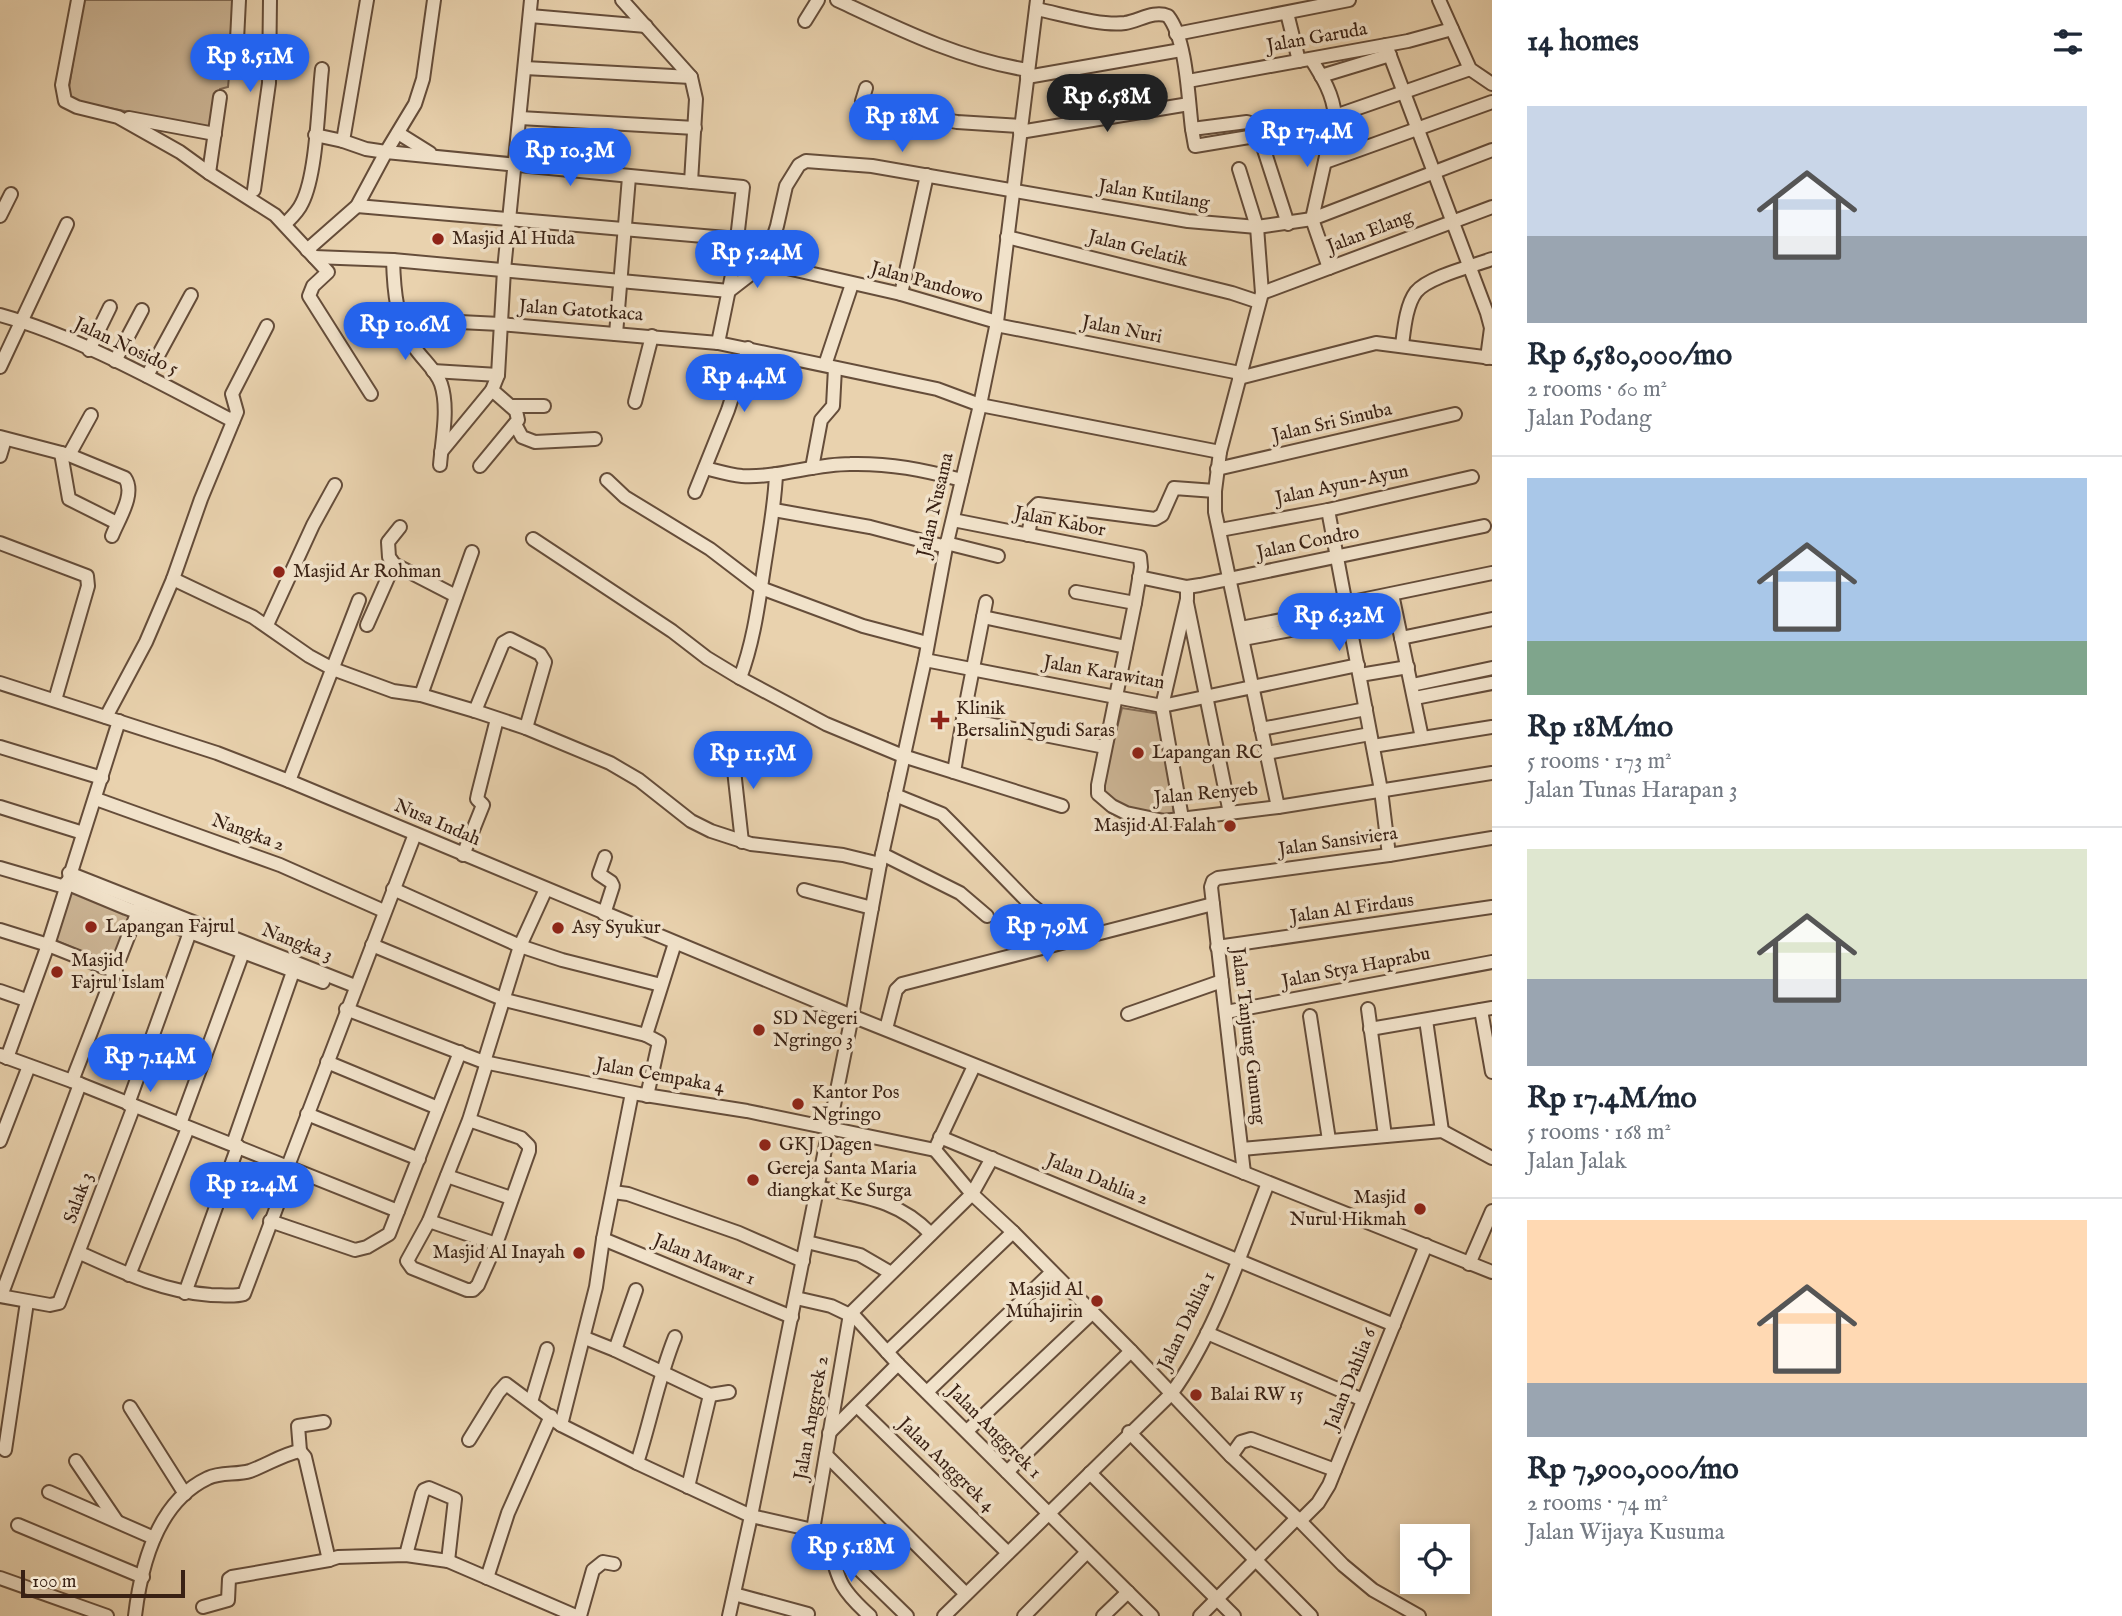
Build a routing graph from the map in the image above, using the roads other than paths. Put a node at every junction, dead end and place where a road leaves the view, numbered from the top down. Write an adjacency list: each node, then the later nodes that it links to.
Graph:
1 (78, 0): 38 (street)
2 (239, 0): 22 (street)
3 (270, 0): 58 (street)
4 (368, 0): 46 (street)
5 (434, 0): 43 (street)
6 (531, 0): 15 (street)
7 (622, 0): 17 (street)
8 (818, 0): 16 (street)
9 (836, 0): 27 (street)
10 (1349, 0): 12 (street)
11 (1439, 0): 18 (street)
12 (1325, 2): 14 (street)
13 (1037, 5): 19 (street); 27 (street, Jalan Nusama)
14 (1287, 13): 19 (street); 23 (street)
15 (530, 16): 17 (street); 24 (street)
16 (805, 21)
17 (646, 26): 29 (street)
18 (1452, 29): 21 (street, Jalan Garuda); 26 (street)
19 (1176, 34): 20 (street)
20 (1181, 50): 27 (street); 30 (street)
21 (1388, 50): 23 (street, Jalan Garuda); 28 (street); 33 (street)
22 (236, 60)
23 (1305, 60): 28 (street); 30 (street, Jalan Garuda)
24 (525, 68): 29 (street); 39 (street)
25 (322, 69): 45 (street)
26 (1470, 69): 31 (street); 33 (street)
27 (1027, 74): 41 (street, Jalan Nusama)
28 (1321, 75): 37 (street)
29 (691, 77): 40 (street)
30 (1188, 81): 36 (street)
31 (1492, 84)
32 (866, 88): 41 (street)
33 (1404, 92): 37 (street); 42 (street)
34 (220, 97): 44 (street)
35 (1492, 102): 42 (street)
36 (1189, 104): 41 (street); 69 (street)
37 (1335, 116): 50 (street)
38 (118, 117): 44 (street); 53 (street)
39 (520, 118): 40 (street); 51 (street)
40 (695, 128): 57 (street)
41 (1020, 129): 59 (street, Jalan Nusama)
42 (1418, 130): 50 (street); 54 (street)
43 (398, 133): 48 (street); 49 (street)
44 (215, 134): 53 (street)
45 (315, 135): 46 (street); 68 (street)
46 (343, 141): 48 (street)
47 (1492, 150): 54 (street, Jalan Kutilang)
48 (386, 152): 49 (street); 61 (street)
49 (433, 156): 51 (street)
50 (1325, 162): 65 (street)
51 (515, 165): 56 (street); 64 (street)
52 (1239, 169): 70 (street)
53 (209, 173): 68 (street)
54 (1434, 173): 65 (street, Jalan Kutilang); 66 (street)
55 (927, 175): 59 (street, Jalan Kutilang); 78 (street, Jalan Kutilang); 86 (street)
56 (629, 177): 57 (street); 71 (street)
57 (691, 182): 73 (street)
58 (254, 190)
59 (1013, 192): 70 (street, Jalan Kutilang); 72 (street, Jalan Nusama)
60 (11, 194): 63 (street)
61 (357, 206): 64 (street); 74 (street)
62 (1492, 207): 66 (street, Jalan Elang)
63 (0, 216)
64 (509, 218): 71 (street); 81 (street)
65 (1312, 219): 69 (street, Jalan Kutilang); 80 (street)
66 (1451, 221): 79 (street); 80 (street, Jalan Elang)
67 (67, 224): 94 (street)
68 (285, 224): 74 (street)
69 (1288, 224): 70 (street, Jalan Kutilang)
70 (1257, 228): 88 (street)
71 (625, 229): 73 (street); 83 (street)
72 (1007, 237): 88 (street, Jalan Gelatik); 96 (street, Jalan Nusama)
73 (738, 239): 85 (street)
74 (311, 253): 75 (street); 82 (street)
75 (347, 258): 77 (street); 82 (street)
76 (1492, 259): 79 (street)
77 (393, 260): 81 (street); 93 (street)
78 (765, 263): 84 (street, Jalan Pandowo); 85 (street)
79 (1469, 267): 91 (street); 101 (street)
80 (1328, 268): 88 (street, Jalan Elang)
81 (504, 270): 83 (street); 95 (street)
82 (328, 272): 113 (street)
83 (621, 283): 85 (street); 98 (street)
84 (852, 284): 86 (street, Jalan Pandowo); 106 (street)
85 (729, 291): 100 (street)
86 (901, 294): 96 (street, Jalan Pandowo)
87 (191, 295): 111 (street)
88 (1260, 297): 110 (street)
89 (110, 307): 103 (street)
90 (142, 310): 105 (street)
91 (1490, 312): 104 (street)
92 (0, 315): 94 (street, Jalan Nosido 5)
93 (399, 319): 95 (street, Jalan Gatotkaca); 108 (street)
94 (22, 321): 103 (street, Jalan Nosido 5); 107 (street)
95 (500, 324): 98 (street, Jalan Gatotkaca); 109 (street)
96 (997, 324): 110 (street, Jalan Nuri); 115 (street, Jalan Nusama)
97 (267, 326): 120 (street)
98 (616, 334): 99 (street, Jalan Gatotkaca)
99 (652, 336): 100 (street, Jalan Gatotkaca); 114 (street)
100 (718, 343): 102 (street, Jalan Gatotkaca)
101 (1402, 345): 104 (street); 110 (street)
102 (748, 348): 106 (street, Jalan Gatotkaca); 128 (street)
103 (89, 350): 105 (street, Jalan Nosido 5)
104 (1489, 358)
105 (115, 361): 111 (street, Jalan Nosido 5)
106 (830, 366): 115 (street, Jalan Gatotkaca); 129 (street)
107 (0, 367)
108 (433, 371): 109 (street); 112 (street)
109 (498, 375): 112 (street)
110 (1240, 375): 124 (street)
111 (147, 376): 120 (street, Jalan Nosido 5)
112 (492, 390): 116 (street)
113 (371, 394)
114 (635, 402)
115 (980, 405): 124 (street); 134 (street, Jalan Nusama)
116 (511, 406): 117 (street); 121 (street)
117 (544, 406)
118 (1455, 414): 130 (street, Jalan Sri Sinuba)
119 (91, 415): 125 (street)
120 (233, 421): 156 (street)
121 (515, 424): 123 (street); 127 (street)
122 (3, 438): 125 (street); 126 (street)
123 (595, 439)
124 (1220, 452): 130 (street)
125 (65, 454): 141 (street); 141 (street)
126 (0, 456)
127 (480, 466)
128 (705, 468): 131 (street); 137 (street)
129 (813, 468): 131 (street); 134 (street)
130 (1217, 469): 136 (street)
131 (776, 474): 138 (street)
132 (1472, 477): 139 (street, Jalan Ayun-Ayun)
133 (607, 481): 158 (street)
134 (962, 481): 140 (street, Jalan Nusama)
135 (335, 485): 169 (street)
136 (1215, 491): 144 (street); 145 (street)
137 (695, 492)
138 (774, 510): 149 (street); 158 (street)
139 (1328, 510): 144 (street, Jalan Ayun-Ayun); 152 (street)
140 (953, 520): 145 (street, Jalan Kabor); 149 (street, Jalan Nusama)
141 (117, 523): 146 (street)
142 (1484, 526): 152 (street, Jalan Condro)
143 (400, 527): 153 (street)
144 (1220, 530): 157 (street)
145 (1028, 535): 155 (street, Jalan Kabor)
146 (112, 536)
147 (533, 539): 181 (street)
148 (0, 543): 189 (street)
149 (946, 545): 151 (street); 173 (street, Jalan Nusama)
150 (472, 552): 162 (street)
151 (998, 556)
152 (1338, 557): 157 (street, Jalan Condro); 166 (street)
153 (394, 564): 162 (street); 170 (street)
154 (1492, 573): 161 (street)
155 (1139, 577): 160 (street, Jalan Condro); 165 (street, Jalan Renyeb)
156 (173, 579): 169 (street); 193 (street)
157 (1228, 580): 160 (street, Jalan Condro); 171 (street)
158 (761, 589): 173 (street); 181 (street)
159 (1076, 592): 165 (street)
160 (1187, 593): 187 (street); 190 (street)
161 (1392, 594): 166 (street); 172 (street)
162 (456, 596): 186 (street)
163 (359, 600): 178 (street)
164 (986, 602): 167 (street)
165 (1135, 603): 174 (street, Jalan Renyeb)
166 (1348, 610): 171 (street); 180 (street)
167 (983, 617): 174 (street); 179 (street)
168 (1492, 620): 172 (street)
169 (267, 625): 178 (street)
170 (367, 625)
171 (1242, 634): 184 (street)
172 (1401, 638): 176 (street)
173 (927, 643): 175 (street, Jalan Nusama)
174 (1126, 647): 188 (street, Jalan Renyeb)
175 (925, 660): 179 (street, Jalan Karawitan); 206 (street, Jalan Nusama)
176 (1408, 667): 180 (street, Jalan Karawitan); 185 (street)
177 (1492, 668): 185 (street)
178 (333, 669): 186 (street); 210 (street)
179 (972, 669): 188 (street, Jalan Karawitan); 195 (street)
180 (1359, 670): 184 (street, Jalan Karawitan); 191 (street)
181 (740, 678): 206 (street)
182 (0, 683): 189 (street, Nusa Indah)
183 (1492, 683): 185 (street)
184 (1253, 686): 187 (street, Jalan Karawitan); 199 (street)
185 (1413, 691): 200 (street)
186 (421, 695): 192 (street)
187 (1205, 696): 190 (street, Jalan Karawitan); 217 (street)
188 (1116, 697): 190 (street, Jalan Karawitan); 204 (street, Jalan Renyeb)
189 (55, 700): 193 (street, Nusa Indah)
190 (1161, 706): 218 (street)
191 (1366, 709): 199 (street); 201 (street)
192 (475, 711): 194 (street); 198 (street)
193 (106, 717): 196 (street, Nusa Indah)
194 (498, 719): 198 (street); 223 (street)
195 (963, 719): 204 (street); 207 (street)
196 (119, 721): 209 (street); 210 (street, Nusa Indah)
197 (1492, 727): 200 (street)
198 (526, 728): 222 (street)
199 (1261, 729): 205 (street)
200 (1422, 738): 201 (street)
201 (1371, 740): 205 (street); 211 (street)
202 (731, 743): 222 (street)
203 (0, 747): 209 (street)
204 (1105, 747): 218 (street, Jalan Renyeb)
205 (1267, 753): 216 (street)
206 (903, 756): 207 (street); 212 (street, Jalan Nusama)
207 (954, 772): 214 (street)
208 (1492, 773): 211 (street, Jalan Renyeb)
209 (102, 778): 213 (street)
210 (289, 781): 220 (street, Nusa Indah)
211 (1381, 790): 216 (street, Jalan Renyeb); 224 (street)
212 (895, 795): 226 (street, Jalan Nusama); 245 (street)
213 (96, 799): 219 (street); 236 (street, Nangka 2)
214 (1062, 806)
215 (0, 807): 219 (street)
216 (1278, 807): 217 (street, Jalan Renyeb)
217 (1230, 813): 218 (street, Jalan Renyeb)
218 (1182, 818)
219 (83, 833): 228 (street)
220 (415, 834): 223 (street, Nusa Indah); 229 (street)
221 (1492, 838): 224 (street, Jalan Sansiviera)
222 (742, 842): 226 (street)
223 (463, 855): 230 (street, Nusa Indah)
224 (1389, 855): 232 (street, Jalan Sansiviera)
225 (605, 857): 237 (street)
226 (881, 859): 234 (street, Jalan Nusama); 238 (street)
227 (0, 868): 228 (street)
228 (67, 881): 233 (street); 242 (street)
229 (393, 889): 236 (street); 244 (street)
230 (546, 889): 237 (street, Nusa Indah); 244 (street)
231 (804, 890): 234 (street)
232 (1213, 904): 245 (street); 246 (street, Jalan Tanjung Gunung)
233 (140, 907): 240 (street); 247 (street, Nangka 3); 250 (street)
234 (872, 908): 262 (street, Jalan Nusama)
235 (1492, 908): 246 (street, Jalan Al Firdaus)
236 (384, 911): 243 (street)
237 (604, 914): 241 (street, Nusa Indah)
238 (988, 916)
239 (0, 930): 242 (street)
240 (190, 932): 247 (street); 278 (street, Salak 3)
241 (675, 943): 252 (street); 262 (street, Nusa Indah)
242 (48, 945): 250 (street); 255 (street)
243 (372, 945): 253 (street); 256 (street)
244 (520, 946): 252 (street); 256 (street)
245 (1049, 946): 265 (street)
246 (1217, 947): 251 (street, Jalan Tanjung Gunung)
247 (244, 948): 249 (street); 282 (street)
248 (1492, 962): 260 (street, Jalan Stya Haprabu)
249 (294, 967): 253 (street); 289 (street)
250 (116, 972): 275 (street)
251 (1222, 981): 260 (street, Jalan Tanjung Gunung); 261 (street)
252 (661, 985): 267 (street)
253 (354, 990): 257 (street)
254 (0, 991): 255 (street)
255 (26, 1000): 269 (street)
256 (505, 1000): 267 (street); 271 (street)
257 (346, 1009): 268 (street, Jalan Cempaka 4); 270 (street)
258 (1368, 1009): 266 (street)
259 (1487, 1009): 264 (street); 274 (street)
260 (1226, 1012): 290 (street, Jalan Tanjung Gunung)
261 (1128, 1014)
262 (852, 1016): 265 (street, Nusa Indah); 283 (street, Jalan Nusama)
263 (1310, 1016): 287 (street)
264 (1426, 1020): 266 (street); 284 (street)
265 (886, 1029): 273 (street, Nusa Indah)
266 (1370, 1029): 285 (street)
267 (646, 1035): 277 (street)
268 (460, 1052): 271 (street, Jalan Cempaka 4); 279 (street)
269 (3, 1056): 272 (street)
270 (327, 1062): 279 (street); 280 (street)
271 (486, 1062): 276 (street, Jalan Cempaka 4); 281 (street)
272 (29, 1066): 275 (street); 288 (street)
273 (974, 1066): 286 (street); 296 (street, Nusa Indah)
274 (1492, 1072)
275 (76, 1083): 278 (street); 323 (street)
276 (632, 1093): 277 (street, Jalan Cempaka 4); 300 (street)
277 (647, 1096): 283 (street, Jalan Cempaka 4)
278 (131, 1105): 282 (street); 313 (street, Salak 3)
279 (438, 1108): 294 (street)
280 (307, 1114): 294 (street); 295 (street)
281 (469, 1120): 297 (street); 302 (street)
282 (184, 1126): 289 (street); 320 (street)
283 (829, 1127): 291 (street, Jalan Cempaka 4); 299 (street, Jalan Nusama)
284 (1442, 1131): 285 (street); 293 (street)
285 (1385, 1136): 287 (street)
286 (940, 1137): 291 (street); 292 (street, Jalan Dahlia 2)
287 (1329, 1140): 290 (street)
288 (0, 1141)
289 (236, 1145): 295 (street); 322 (street)
290 (1242, 1149): 296 (street, Jalan Tanjung Gunung)
291 (934, 1150): 301 (street)
292 (992, 1158): 301 (street); 314 (street, Jalan Dahlia 2)
293 (1492, 1158)
294 (419, 1159): 303 (street)
295 (289, 1167): 303 (street); 305 (street)
296 (1244, 1173): 298 (street, Nusa Indah)
297 (447, 1176): 302 (street); 306 (street)
298 (1268, 1183): 312 (street, Nusa Indah); 314 (street, Jalan Dahlia 1)
299 (817, 1187): 308 (street); 310 (street, Jalan Nusama)
300 (613, 1192): 309 (street); 315 (street)
301 (972, 1194): 307 (street); 308 (street)
302 (511, 1198): 311 (street)
303 (398, 1211): 305 (street)
304 (1492, 1211): 316 (street)
305 (270, 1221): 322 (street)
306 (429, 1221): 311 (street); 311 (street)
307 (1013, 1232): 317 (street); 336 (street)
308 (931, 1234): 319 (street)
309 (603, 1239): 328 (street, Jalan Mawar 1); 332 (street)
310 (807, 1241): 315 (street, Jalan Nusama); 319 (street)
311 (496, 1244)
312 (1426, 1245): 316 (street, Nusa Indah); 329 (street, Jalan Dahlia 6)
313 (80, 1253): 320 (street); 325 (street, Salak 3)
314 (1238, 1259): 329 (street, Jalan Dahlia 2); 330 (street, Jalan Dahlia 1)
315 (803, 1261): 324 (street, Jalan Nusama)
316 (1469, 1264): 318 (street, Nusa Indah)
317 (1052, 1272): 326 (street); 340 (street)
318 (1492, 1272)
319 (891, 1273): 327 (street)
320 (130, 1275): 322 (street)
321 (636, 1290): 334 (street)
322 (185, 1293)
323 (0, 1296): 325 (street)
324 (796, 1298): 327 (street, Jalan Anggrek 1); 328 (street, Jalan Nusama)
325 (27, 1302): 353 (street)
326 (1093, 1313): 335 (street); 349 (street)
327 (850, 1314): 336 (street, Jalan Anggrek 1); 351 (street, Jalan Anggrek 2)
328 (792, 1317): 366 (street, Jalan Nusama)
329 (1394, 1325): 343 (street, Jalan Dahlia 6)
330 (1207, 1333): 341 (street, Jalan Dahlia 1); 343 (street)
331 (675, 1337): 338 (street)
332 (585, 1338): 334 (street); 347 (street)
333 (547, 1349): 344 (street)
334 (615, 1350): 338 (street)
335 (1131, 1351): 341 (street); 360 (street)
336 (887, 1352): 337 (street, Jalan Anggrek 1)
337 (898, 1364): 340 (street, Jalan Anggrek 1); 345 (street)
338 (661, 1371): 342 (street); 358 (street)
339 (729, 1392): 342 (street)
340 (928, 1392): 349 (street, Jalan Anggrek 1)
341 (1171, 1394): 350 (street, Jalan Dahlia 1); 356 (street)
342 (710, 1395): 362 (street)
343 (1363, 1400): 359 (street, Jalan Dahlia 6)
344 (531, 1402): 347 (street); 352 (street)
345 (857, 1406): 351 (street); 374 (street, Jalan Anggrek 4)
346 (130, 1407): 364 (street)
347 (556, 1420): 358 (street); 382 (street)
348 (324, 1422): 354 (street)
349 (967, 1431): 360 (street, Jalan Anggrek 1)
350 (1129, 1432): 361 (street, Jalan Dahlia 1); 378 (street)
351 (829, 1433): 355 (street, Jalan Anggrek 2)
352 (469, 1440)
353 (5, 1450)
354 (300, 1451): 364 (street); 376 (street)
355 (826, 1454): 370 (street, Jalan Anggrek 2); 385 (street)
356 (1231, 1456): 359 (street); 367 (street)
357 (76, 1461): 368 (street)
358 (638, 1463): 362 (street)
359 (1335, 1470): 367 (street, Jalan Dahlia 6)
360 (1007, 1472): 365 (street, Jalan Anggrek 1)
361 (1090, 1473): 365 (street, Jalan Dahlia 1); 386 (street)
362 (688, 1487): 366 (street)
363 (49, 1492): 368 (street)
364 (185, 1494): 371 (street)
365 (1049, 1513): 373 (street, Jalan Anggrek 1); 374 (street, Jalan Dahlia 1)
366 (751, 1516): 370 (street); 384 (street, Jalan Nusama)
367 (1299, 1519): 378 (street, Jalan Dahlia 6); 402 (street)
368 (116, 1520): 371 (street)
369 (18, 1525): 380 (street)
370 (813, 1530): 372 (street)
371 (154, 1538): 380 (street)
372 (828, 1540): 393 (street); 394 (street)
373 (1087, 1552): 383 (street, Jalan Anggrek 1); 396 (street)
374 (1008, 1553): 385 (street, Jalan Dahlia 1)
375 (406, 1555): 376 (street); 377 (street); 377 (street)
376 (329, 1560): 387 (street)
377 (448, 1561): 382 (street)
378 (1255, 1561): 386 (street, Jalan Dahlia 6); 401 (street)
379 (614, 1564): 391 (street)
380 (143, 1577): 390 (street)
381 (0, 1578): 389 (street)
382 (487, 1578): 391 (street)
383 (1128, 1592): 397 (street); 398 (street, Jalan Anggrek 1)
384 (734, 1594): 388 (street); 392 (street, Jalan Nusama)
385 (966, 1594): 395 (street, Jalan Dahlia 1)
386 (1217, 1599): 399 (street, Jalan Dahlia 6); 400 (street)
387 (202, 1607)
388 (808, 1614)
389 (107, 1616)
390 (135, 1616)
391 (578, 1616)
392 (729, 1616)
393 (870, 1616)
394 (907, 1616)
395 (944, 1616)
396 (1024, 1616)
397 (1103, 1616)
398 (1152, 1616)
399 (1200, 1616)
400 (1234, 1616)
401 (1311, 1616)
402 (1419, 1616)

